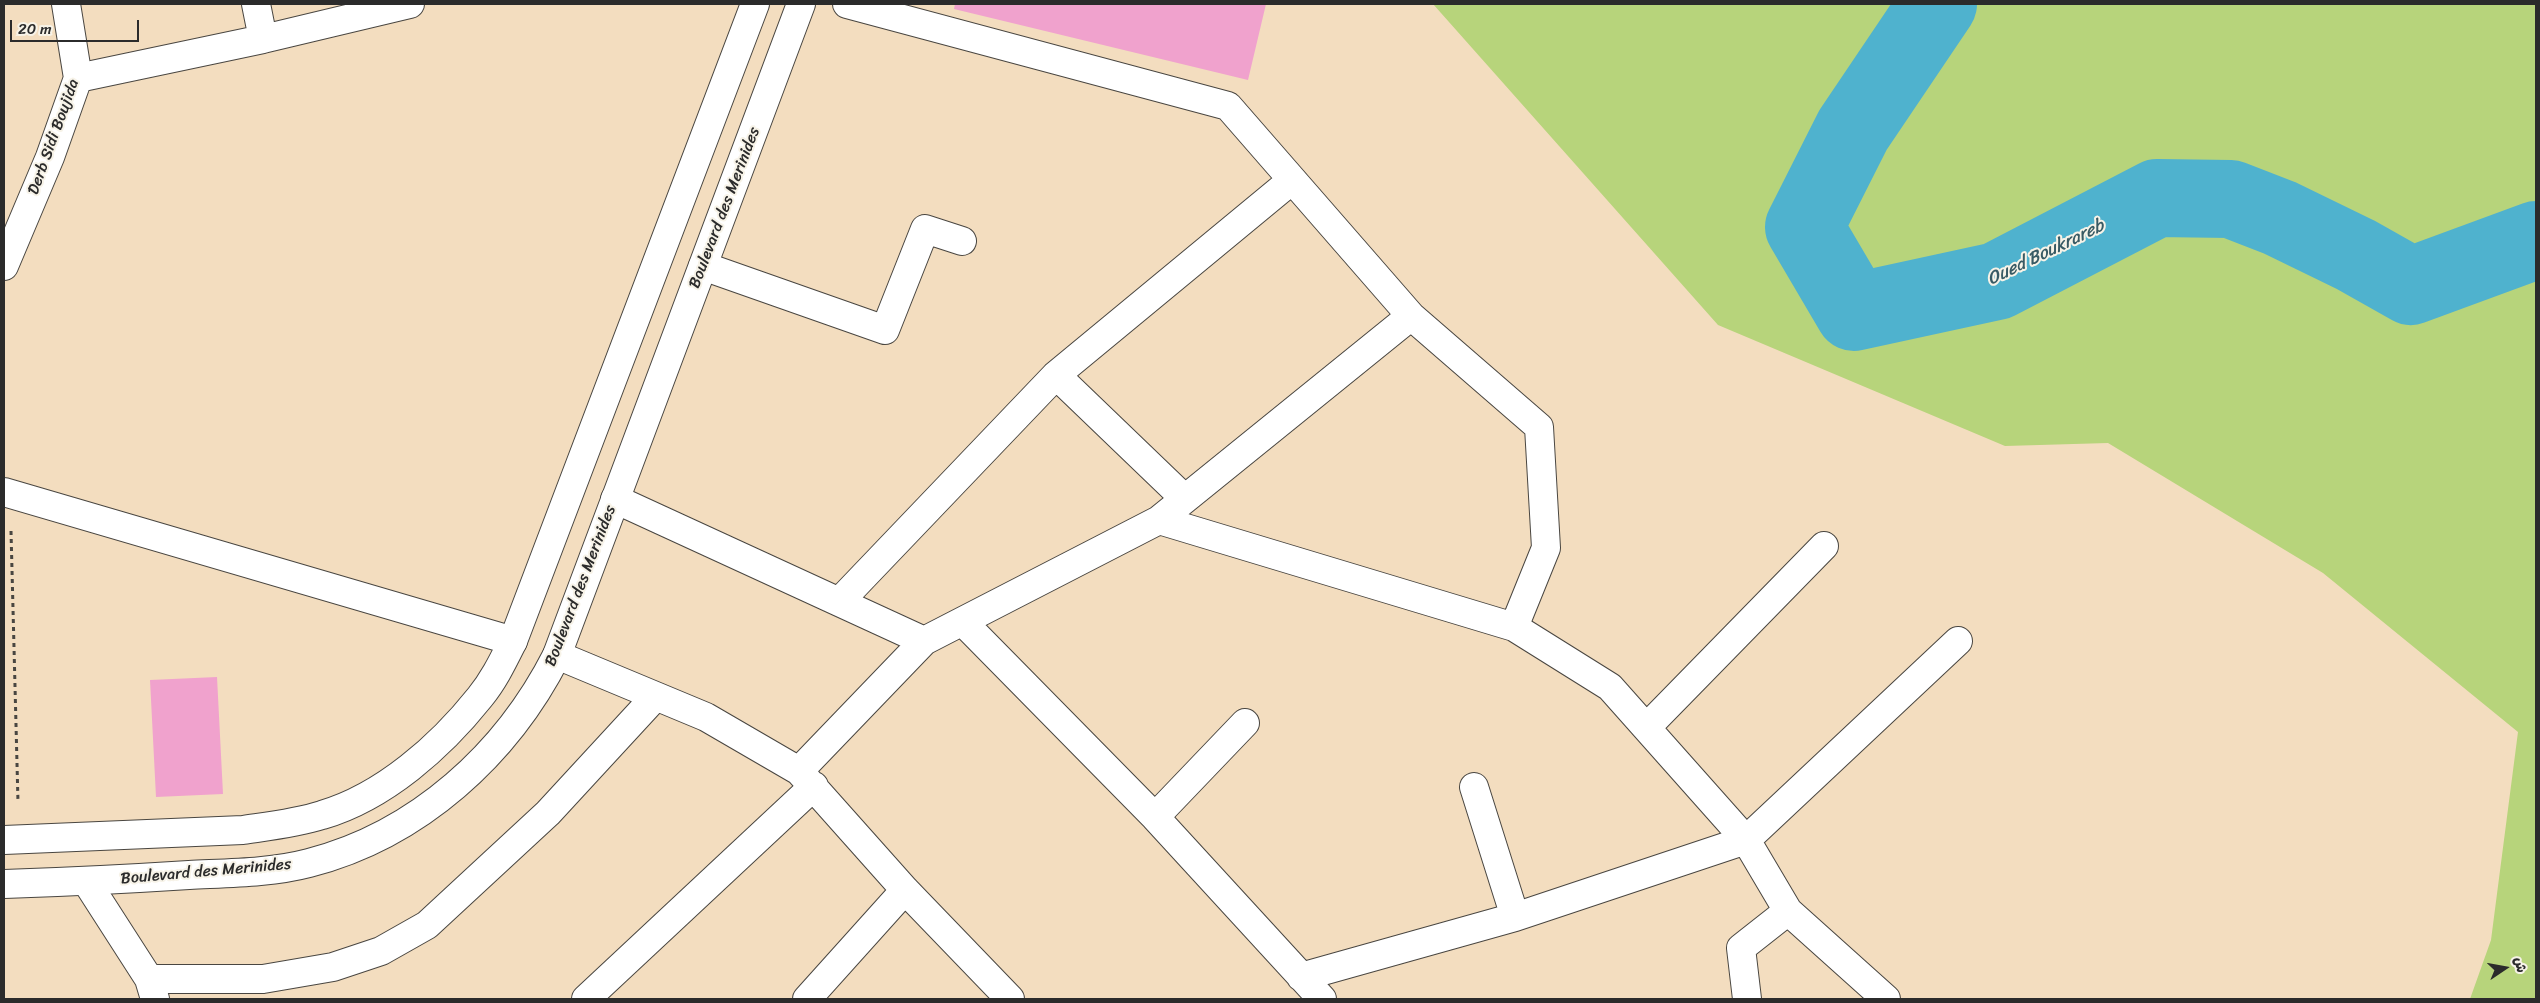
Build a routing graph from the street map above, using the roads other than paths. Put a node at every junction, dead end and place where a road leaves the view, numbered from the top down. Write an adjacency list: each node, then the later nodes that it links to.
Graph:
1 (66, 4): 8 (street, Derb Sidi Boujida)
2 (256, 4): 7 (street)
3 (410, 4): 7 (street)
4 (755, 4): 23 (street)
5 (801, 4): 12 (street, Boulevard des Merinides)
6 (847, 4): 9 (street)
7 (263, 40): 8 (street)
8 (78, 78): 11 (street, Derb Sidi Boujida)
9 (1292, 180): 13 (street); 14 (street)
10 (962, 241): 12 (street)
11 (4, 266)
12 (703, 266): 16 (street, Boulevard des Merinides)
13 (1410, 316): 17 (street); 22 (street)
14 (1056, 375): 17 (street); 20 (street)
15 (7, 492): 23 (street)
16 (615, 499): 20 (street); 26 (street, Boulevard des Merinides)
17 (1185, 499): 18 (street)
18 (1159, 520): 21 (street); 22 (street)
19 (1824, 546): 29 (street)
20 (839, 602): 24 (street)
21 (963, 622): 24 (street); 32 (street)
22 (1514, 627): 29 (street)
23 (512, 641): 33 (street)
24 (924, 641): 30 (street)
25 (1958, 641): 34 (street)
26 (557, 655): 27 (street); 35 (street, Boulevard des Merinides)
27 (655, 697): 30 (street); 41 (street)
28 (1245, 723): 32 (street)
29 (1647, 727): 34 (street)
30 (807, 779): 37 (street); 42 (street)
31 (1474, 787): 39 (street)
32 (1155, 817): 40 (street)
33 (11, 840)
34 (1746, 840): 38 (street); 39 (street)
35 (86, 881): 36 (street, Boulevard des Merinides); 41 (street)
36 (4, 884)
37 (905, 890): 43 (street); 44 (street)
38 (1788, 911): 46 (street); 47 (street)
39 (1515, 917): 40 (street)
40 (1301, 976): 45 (street)
41 (152, 989)
42 (586, 999)
43 (807, 999)
44 (1010, 999)
45 (1322, 999)
46 (1747, 999)
47 (1886, 999)

